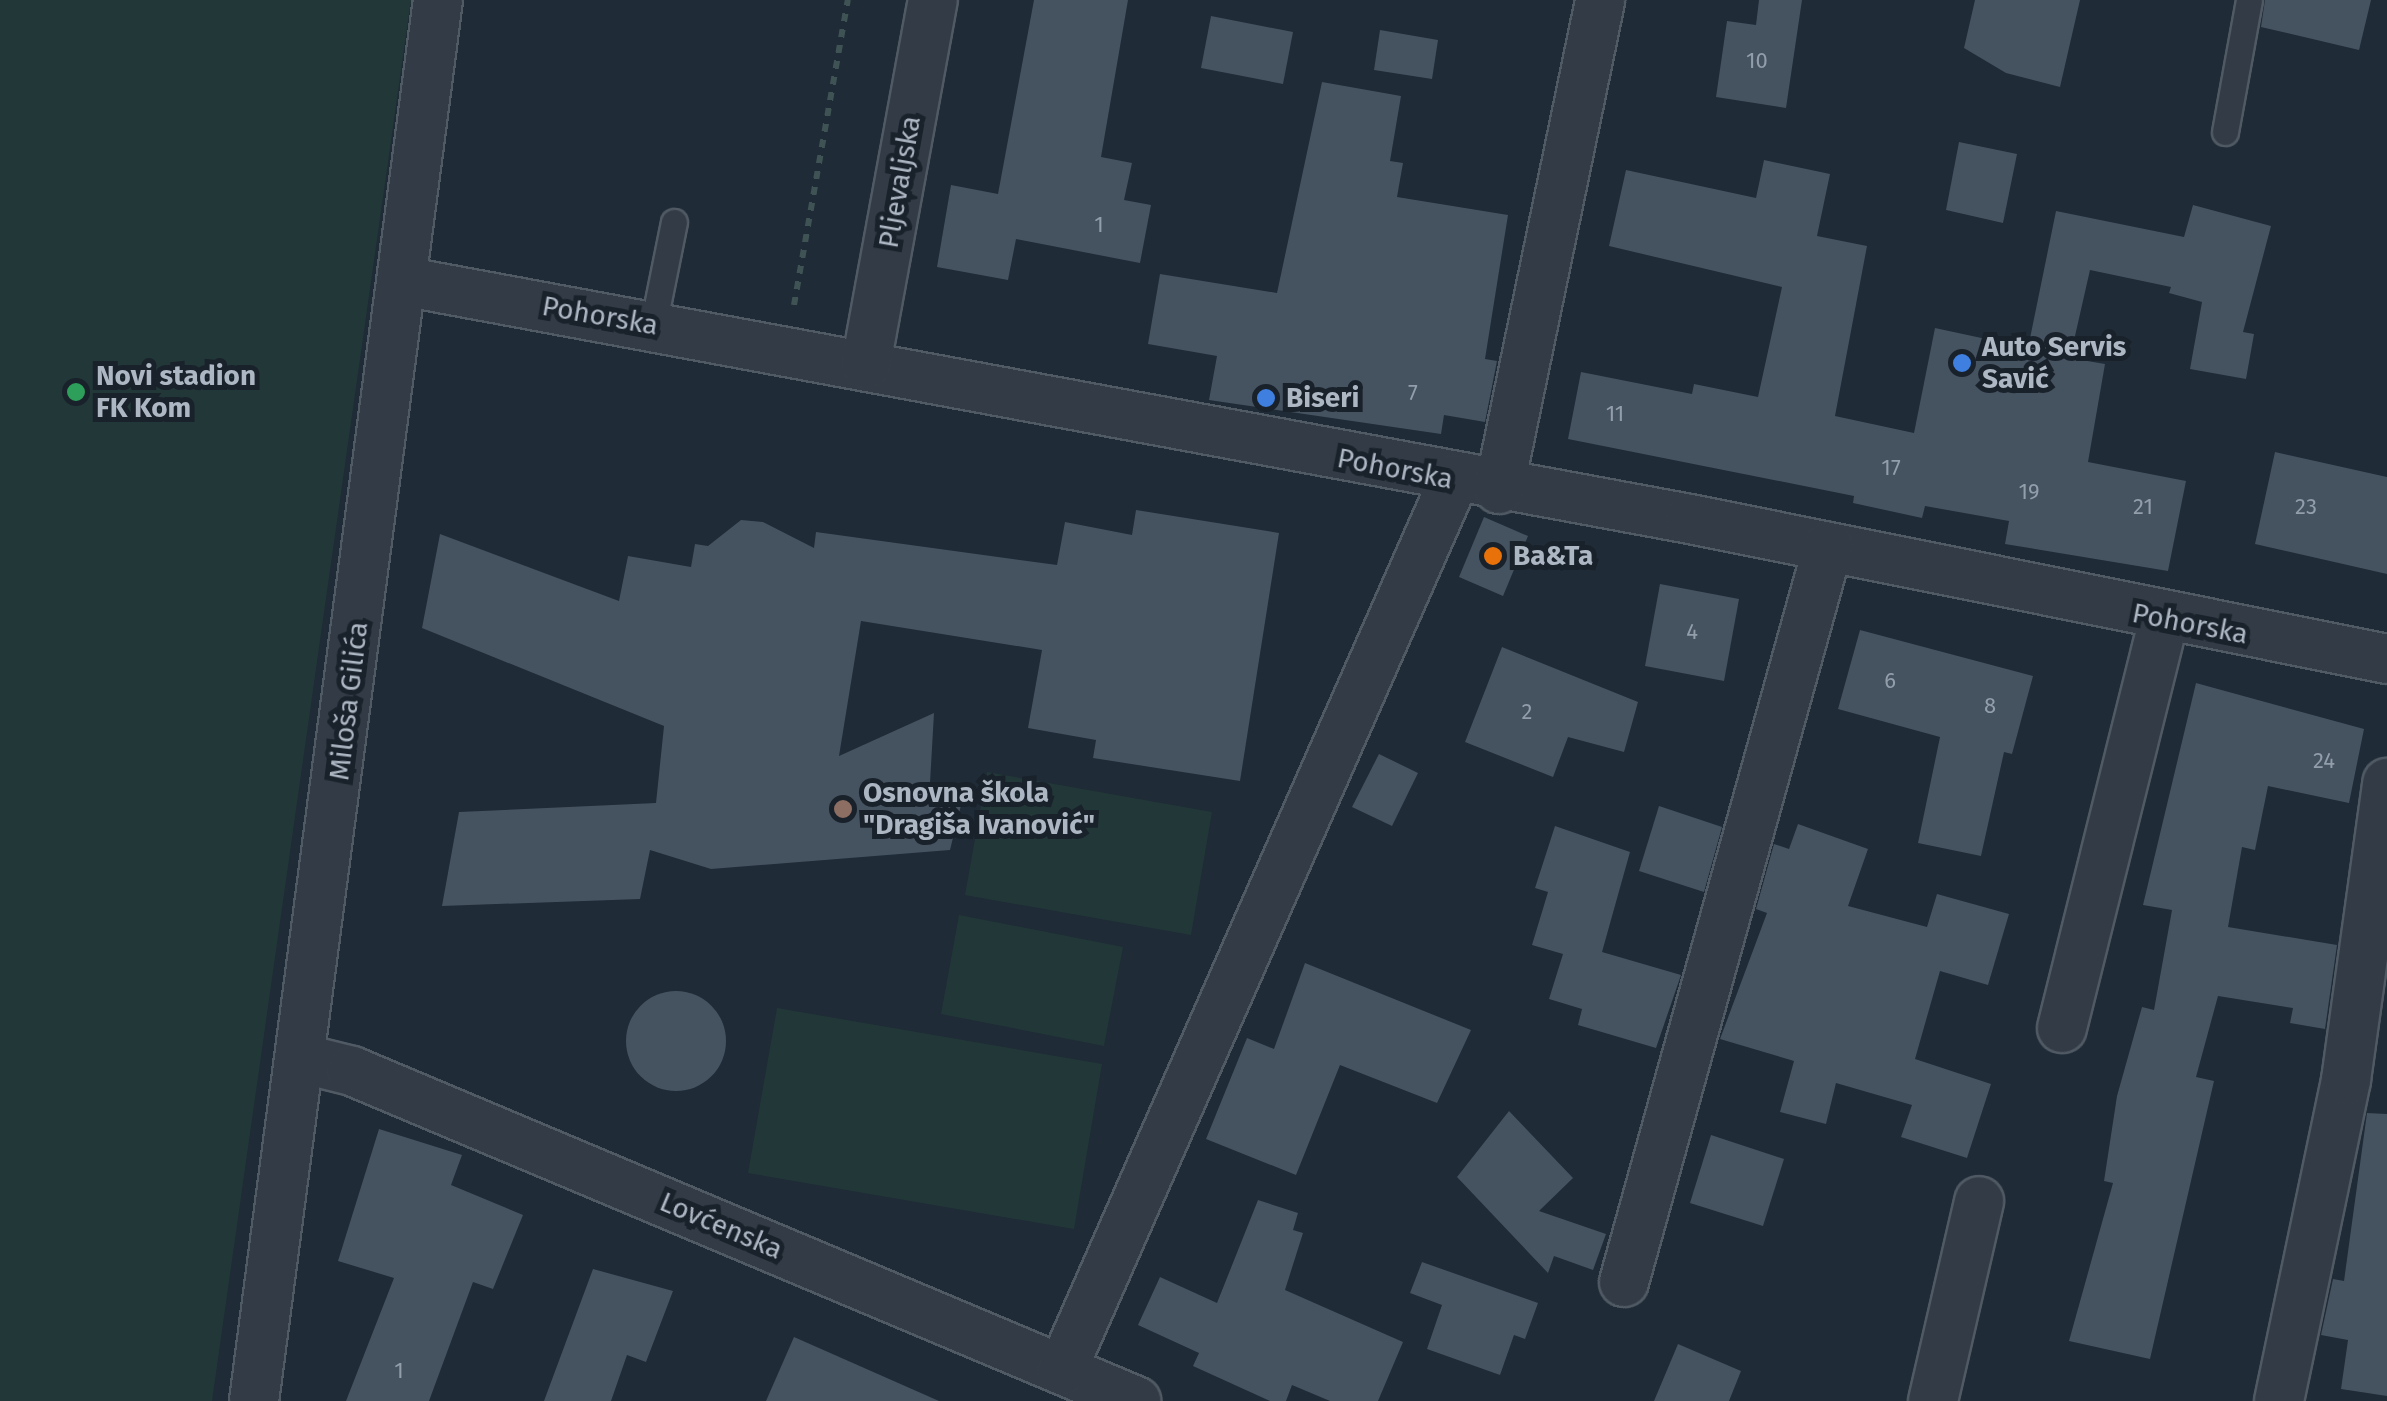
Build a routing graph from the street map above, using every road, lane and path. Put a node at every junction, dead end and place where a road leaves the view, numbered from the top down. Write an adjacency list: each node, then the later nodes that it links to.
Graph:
1 (438, 0): 8 (street, Miloša Gilića)
2 (848, 0): 10 (path)
3 (933, 0): 11 (street, Pljevaljska)
4 (1600, 0): 12 (street)
5 (2249, 0): 6 (lane)
6 (2225, 132)
7 (674, 222): 9 (lane)
8 (402, 282): 9 (street, Pohorska); 18 (street, Miloša Gilića)
9 (654, 326): 11 (street, Pohorska)
10 (790, 326)
11 (866, 364): 12 (street, Pohorska)
12 (1477, 485): 13 (street, Pohorska); 21 (street)
13 (1828, 547): 14 (street, Pohorska); 20 (street)
14 (2164, 620): 15 (street, Pohorska); 17 (street)
15 (2387, 660)
16 (2387, 782): 25 (street)
17 (2062, 1028)
18 (304, 1058): 21 (street, Lovćenska); 22 (street, Miloša Gilića)
19 (1979, 1201): 24 (street)
20 (1624, 1282)
21 (1062, 1370): 23 (street, Lovćenska)
22 (254, 1401)
23 (1136, 1401)
24 (1933, 1401)
25 (2278, 1401)

